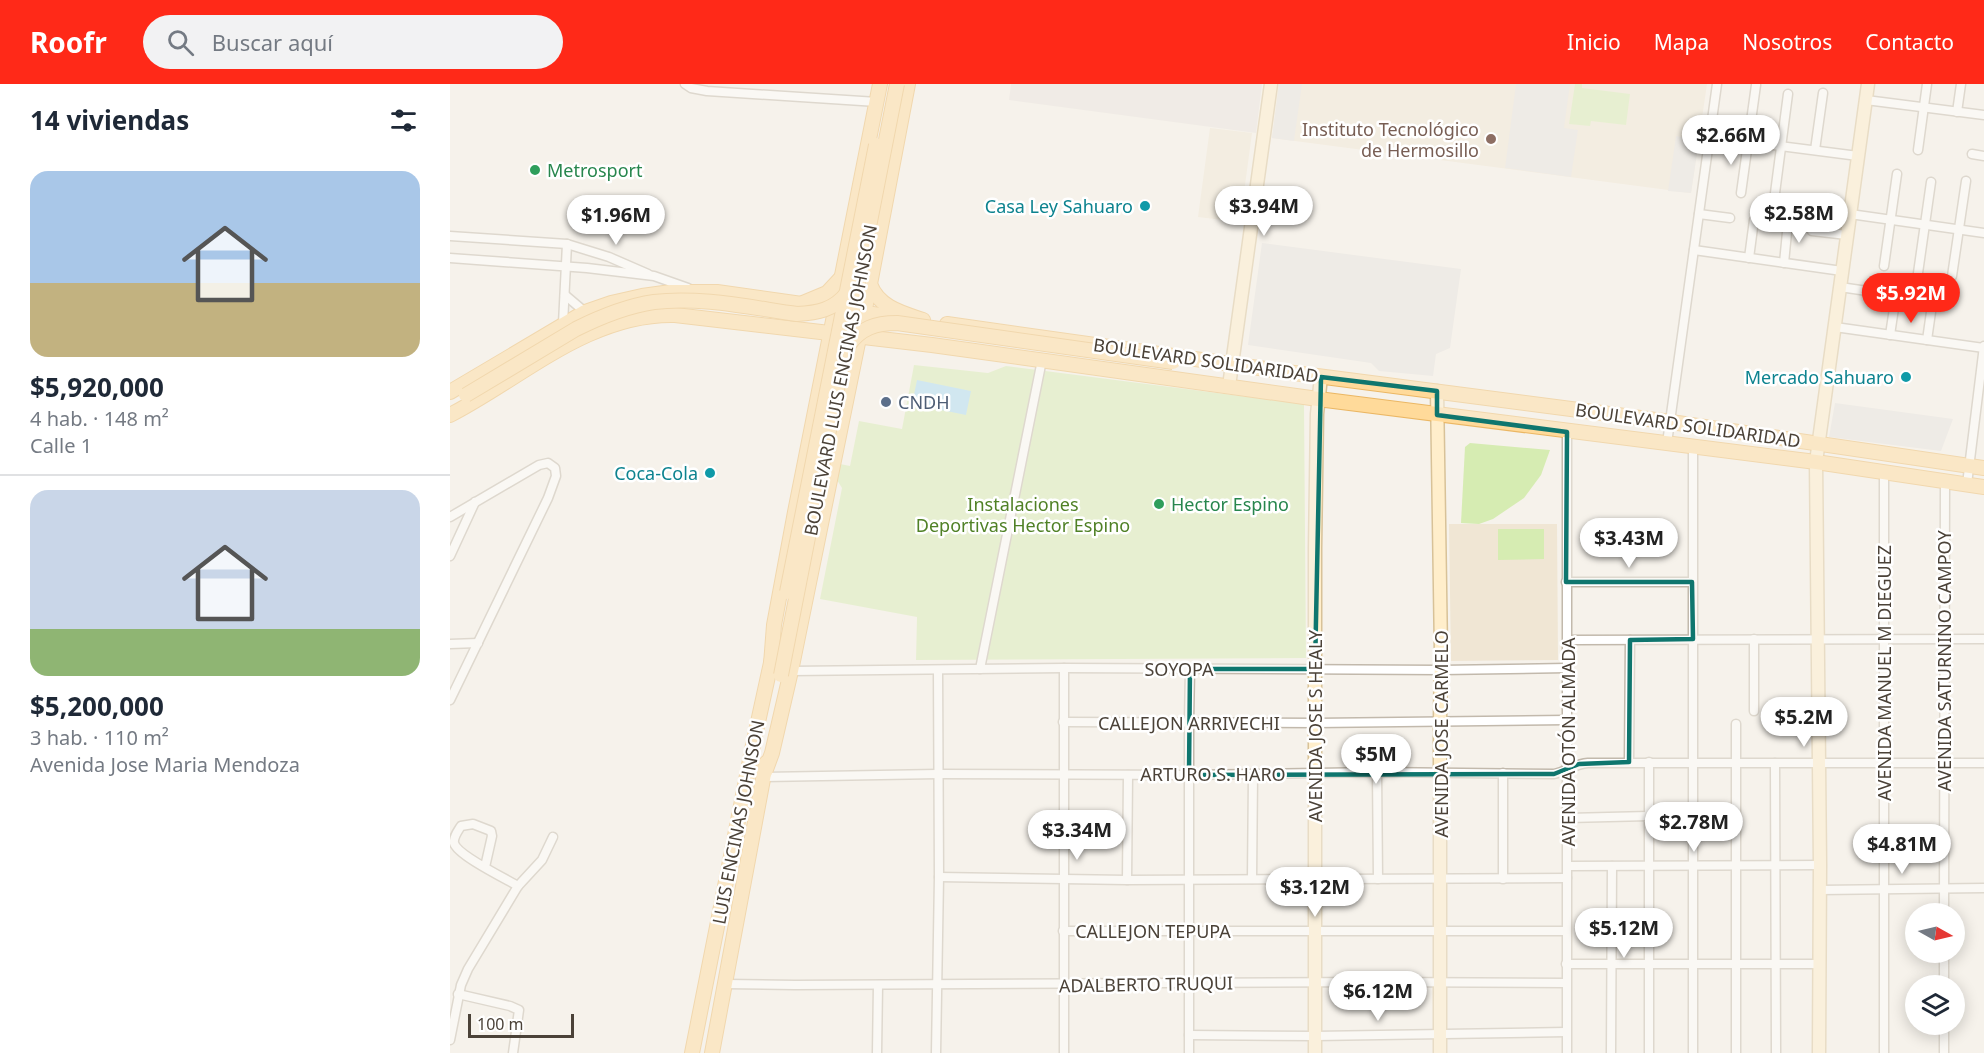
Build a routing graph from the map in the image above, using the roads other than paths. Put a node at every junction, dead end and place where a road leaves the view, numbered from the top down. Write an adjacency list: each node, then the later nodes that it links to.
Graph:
1 (880, 84): 15 (main road)
2 (889, 84): 91 (main road, BOULEVARD LUIS ENCINAS JOHNSON, bridge)
3 (897, 84): 42 (main road, BOULEVARD LUIS ENCINAS JOHNSON, bridge)
4 (908, 84): 57 (main road)
5 (1271, 84): 83 (street)
6 (1717, 84): 19 (street)
7 (1868, 84): 14 (street)
8 (1927, 84): 16 (street)
9 (1961, 84): 17 (street)
10 (687, 85): 15 (street)
11 (1756, 86): 20 (street)
12 (1823, 93): 22 (street)
13 (1788, 94): 21 (street)
14 (1866, 100): 16 (street); 25 (street)
15 (877, 102): 55 (main road)
16 (1924, 107): 17 (street); 23 (street)
17 (1957, 112): 18 (street)
18 (1984, 115)
19 (1709, 136): 20 (street); 32 (street)
20 (1748, 141): 21 (street); 31 (street)
21 (1781, 146): 22 (street); 30 (street)
22 (1815, 150): 25 (street)
23 (1918, 150)
24 (1972, 154): 26 (street)
25 (1858, 156): 33 (street)
26 (1984, 156)
27 (1897, 174): 36 (street)
28 (1966, 181): 39 (street)
29 (1931, 182): 38 (street)
30 (1774, 193)
31 (1741, 194)
32 (1699, 214): 34 (street); 46 (street)
33 (1850, 214): 36 (street); 43 (street)
34 (1730, 218)
35 (1754, 220): 48 (street)
36 (1891, 220): 38 (street); 50 (street)
37 (1788, 222): 49 (street)
38 (1925, 225): 39 (street); 53 (street)
39 (1959, 229): 41 (street); 56 (street)
40 (1812, 231): 43 (street)
41 (1984, 232)
42 (869, 234): 90 (main road, bridge); 130 (main road, BOULEVARD LUIS ENCINAS JOHNSON, bridge)
43 (1847, 235): 52 (street)
44 (450, 236): 45 (street)
45 (567, 244): 51 (street); 54 (street)
46 (1694, 250): 48 (street); 94 (street)
47 (450, 258): 51 (street)
48 (1749, 258): 49 (street)
49 (1784, 263): 52 (street)
50 (1884, 266)
51 (565, 267): 54 (street); 63 (street)
52 (1842, 271): 58 (street)
53 (1918, 273)
54 (654, 276): 60 (street)
55 (842, 276): 65 (main road); 66 (main road)
56 (1952, 276)
57 (870, 284): 68 (main road); 69 (main road)
58 (1840, 287): 62 (street); 72 (street)
59 (1897, 288): 75 (street)
60 (697, 291): 64 (main road, BOULEVARD SOLIDARIDAD); 67 (main road, BOULEVARD SOLIDARIDAD)
61 (1934, 291): 78 (street)
62 (1874, 292)
63 (565, 295): 67 (street); 71 (street)
64 (744, 295): 65 (main road, BOULEVARD SOLIDARIDAD); 70 (main road)
65 (799, 304): 66 (main road, BOULEVARD SOLIDARIDAD)
66 (835, 309): 68 (main road, BOULEVARD SOLIDARIDAD); 74 (main road)
67 (585, 312): 71 (main road, BOULEVARD SOLIDARIDAD)
68 (865, 313): 69 (main road, BOULEVARD SOLIDARIDAD); 76 (main road)
69 (923, 320): 80 (main road, BOULEVARD SOLIDARIDAD)
70 (742, 322): 73 (main road, BOULEVARD SOLIDARIDAD); 93 (main road, BOULEVARD SOLIDARIDAD)
71 (562, 324): 88 (main road, BOULEVARD SOLIDARIDAD)
72 (1835, 327): 75 (street); 97 (street)
73 (808, 330): 74 (main road, BOULEVARD SOLIDARIDAD); 81 (main road)
74 (830, 332): 76 (main road, BOULEVARD SOLIDARIDAD); 81 (main road)
75 (1890, 335): 78 (street)
76 (860, 336): 77 (main road, BOULEVARD SOLIDARIDAD); 84 (main road)
77 (885, 339): 82 (main road, BOULEVARD SOLIDARIDAD); 84 (main road)
78 (1927, 340): 79 (street)
79 (1984, 347): 100 (street)
80 (1203, 359): 83 (main road, BOULEVARD SOLIDARIDAD); 91 (main road, bridge)
81 (825, 360): 122 (main road)
82 (1042, 360): 86 (main road, BOULEVARD SOLIDARIDAD); 125 (street)
83 (1232, 364): 85 (main road, BOULEVARD SOLIDARIDAD); 86 (street)
84 (854, 365): 130 (main road)
85 (1321, 376): 87 (main road, BOULEVARD SOLIDARIDAD); 89 (street, AVENIDA JOSE S HEALY)
86 (1229, 386): 89 (main road, BOULEVARD SOLIDARIDAD)
87 (1437, 391): 92 (street, AVENIDA JOSE CARMELO); 94 (main road, BOULEVARD SOLIDARIDAD)
88 (450, 392)
89 (1318, 399): 92 (main road, BOULEVARD SOLIDARIDAD); 127 (street, AVENIDA JOSE S HEALY)
90 (450, 405)
91 (824, 406): 111 (main road, BOULEVARD LUIS ENCINAS JOHNSON, bridge)
92 (1437, 415): 95 (main road, BOULEVARD SOLIDARIDAD); 129 (street, AVENIDA JOSE CARMELO)
93 (450, 416)
94 (1671, 422): 96 (street); 97 (main road, BOULEVARD SOLIDARIDAD)
95 (1567, 432): 96 (main road, BOULEVARD SOLIDARIDAD); 109 (street, AVENIDA OTÓN ALMADA)
96 (1667, 443): 98 (main road, BOULEVARD SOLIDARIDAD)
97 (1818, 443): 99 (street); 100 (main road, BOULEVARD SOLIDARIDAD)
98 (1693, 447): 99 (main road, BOULEVARD SOLIDARIDAD); 110 (street)
99 (1816, 462): 102 (main road, BOULEVARD SOLIDARIDAD); 114 (street)
100 (1970, 466): 101 (main road, BOULEVARD SOLIDARIDAD); 104 (street)
101 (1984, 468)
102 (1884, 472): 103 (main road, BOULEVARD SOLIDARIDAD); 115 (street, AVENIDA MANUEL M DIEGUEZ)
103 (1945, 481): 104 (main road, BOULEVARD SOLIDARIDAD); 116 (street, AVENIDA SATURNINO CAMPOY)
104 (1967, 484): 105 (main road, BOULEVARD SOLIDARIDAD)
105 (1984, 487)
106 (475, 502): 107 (street); 108 (street); 120 (street)
107 (450, 517)
108 (450, 556)
109 (1566, 582): 110 (street); 118 (street, AVENIDA OTÓN ALMADA)
110 (1692, 582): 112 (street)
111 (787, 592): 122 (main road, LUIS ENCINAS JOHNSON)
112 (1693, 639): 113 (street); 119 (street); 141 (street)
113 (1754, 639): 114 (street); 132 (street)
114 (1818, 639): 115 (street); 147 (street)
115 (1884, 639): 116 (street); 144 (street, AVENIDA MANUEL M DIEGUEZ)
116 (1944, 639): 117 (street); 145 (street, AVENIDA SATURNINO CAMPOY)
117 (1984, 639)
118 (1568, 640): 119 (street); 124 (street, AVENIDA OTÓN ALMADA)
119 (1630, 640): 139 (street)
120 (478, 643): 121 (street); 131 (street)
121 (450, 644)
122 (771, 664): 214 (main road, LUIS ENCINAS JOHNSON)
123 (1064, 668): 125 (street, SOYOPA); 126 (street, SOYOPA); 136 (street)
124 (1568, 668): 129 (street, SOYOPA); 133 (street, AVENIDA OTÓN ALMADA)
125 (981, 669): 128 (street, SOYOPA)
126 (1190, 669): 127 (street, SOYOPA); 135 (street)
127 (1315, 669): 129 (street, SOYOPA); 137 (street, AVENIDA JOSE S HEALY)
128 (938, 670): 130 (street, SOYOPA); 154 (street)
129 (1441, 670): 134 (street, AVENIDA JOSE CARMELO)
130 (786, 673): 153 (main road, LUIS ENCINAS JOHNSON)
131 (450, 700)
132 (1754, 711)
133 (1567, 720): 134 (street, CALLEJON ARRIVECHI); 148 (street, AVENIDA OTÓN ALMADA)
134 (1440, 721): 137 (street, CALLEJON ARRIVECHI); 150 (street, AVENIDA JOSE CARMELO)
135 (1188, 722): 136 (street, CALLEJON ARRIVECHI); 137 (street, CALLEJON ARRIVECHI); 158 (street)
136 (1064, 723): 155 (street)
137 (1316, 723): 151 (street, AVENIDA JOSE S HEALY)
138 (1736, 724): 142 (street)
139 (1629, 762): 140 (street, ARTURO S. HARO); 148 (street, ARTURO S. HARO)
140 (1649, 762): 141 (street, ARTURO S. HARO); 159 (street)
141 (1692, 762): 142 (street, ARTURO S. HARO); 166 (street)
142 (1736, 763): 143 (street, ARTURO S. HARO); 167 (street)
143 (1775, 763): 147 (street, ARTURO S. HARO); 168 (street)
144 (1884, 763): 145 (street, ARTURO S. HARO); 147 (street, ARTURO S. HARO); 183 (street, AVENIDA MANUEL M DIEGUEZ)
145 (1943, 763): 146 (street, ARTURO S. HARO); 181 (street, AVENIDA SATURNINO CAMPOY)
146 (1984, 763)
147 (1819, 764): 163 (street)
148 (1568, 770): 152 (street, ARTURO S. HARO); 160 (street, AVENIDA OTÓN ALMADA)
149 (1377, 772): 150 (street, ARTURO S. HARO); 151 (street, ARTURO S. HARO); 176 (street)
150 (1439, 772): 152 (street, ARTURO S. HARO); 172 (street, AVENIDA JOSE CARMELO)
151 (1315, 773): 157 (street, ARTURO S. HARO); 179 (street, AVENIDA JOSE S HEALY)
152 (1503, 773): 177 (street)
153 (765, 774): 154 (street, ARTURO S. HARO); 202 (main road, LUIS ENCINAS JOHNSON)
154 (938, 774): 155 (street, ARTURO S. HARO); 170 (street)
155 (1063, 775): 156 (street, ARTURO S. HARO); 171 (street)
156 (1128, 775): 158 (street, ARTURO S. HARO); 178 (street)
157 (1253, 775): 158 (street, ARTURO S. HARO); 175 (street)
158 (1189, 776): 174 (street)
159 (1649, 816): 160 (street); 162 (street)
160 (1568, 818): 164 (street, AVENIDA OTÓN ALMADA)
161 (553, 837): 180 (street)
162 (1649, 865): 165 (street); 166 (street); 192 (street)
163 (1820, 865): 168 (street); 184 (street)
164 (1568, 866): 165 (street); 173 (street, AVENIDA OTÓN ALMADA)
165 (1612, 866): 191 (street)
166 (1693, 866): 167 (street); 195 (street)
167 (1736, 866): 168 (street); 193 (street)
168 (1774, 866): 196 (street)
169 (484, 867): 169 (street); 180 (street)
170 (939, 877): 171 (street); 203 (street)
171 (1064, 878): 178 (street); 186 (street)
172 (1440, 878): 176 (street); 177 (street); 190 (street, AVENIDA JOSE CARMELO)
173 (1567, 878): 177 (street); 187 (street, AVENIDA OTÓN ALMADA)
174 (1189, 879): 175 (street); 178 (street); 188 (street)
175 (1252, 879): 179 (street)
176 (1378, 879): 179 (street)
177 (1503, 879)
178 (1126, 880)
179 (1315, 880): 189 (street, AVENIDA JOSE S HEALY)
180 (518, 886): 206 (street)
181 (1944, 888): 182 (street); 183 (street); 185 (street, AVENIDA SATURNINO CAMPOY)
182 (1984, 888)
183 (1886, 889): 184 (street); 229 (street, AVENIDA MANUEL M DIEGUEZ)
184 (1820, 890): 197 (street)
185 (1944, 903)
186 (1063, 931): 188 (street, CALLEJON TEPUPA); 205 (street)
187 (1566, 931): 190 (street, CALLEJON TEPUPA); 194 (street, AVENIDA OTÓN ALMADA)
188 (1189, 932): 189 (street, CALLEJON TEPUPA); 198 (street)
189 (1315, 932): 190 (street, CALLEJON TEPUPA); 199 (street, AVENIDA JOSE S HEALY)
190 (1440, 932): 200 (street, AVENIDA JOSE CARMELO)
191 (1611, 963): 192 (street); 194 (street); 223 (street)
192 (1649, 963): 195 (street); 224 (street)
193 (1737, 963): 195 (street); 196 (street); 226 (street)
194 (1566, 964): 201 (street, AVENIDA OTÓN ALMADA)
195 (1692, 964): 225 (street)
196 (1776, 964): 197 (street); 227 (street)
197 (1820, 964): 228 (street)
198 (1190, 983): 199 (street, ADALBERTO TRUQUI); 205 (street, ADALBERTO TRUQUI); 208 (street)
199 (1315, 983): 200 (street, ADALBERTO TRUQUI); 211 (street, AVENIDA JOSE S HEALY)
200 (1440, 983): 201 (street, ADALBERTO TRUQUI); 209 (street, AVENIDA JOSE CARMELO)
201 (1566, 983): 207 (street, AVENIDA OTÓN ALMADA)
202 (725, 984): 204 (street, ADALBERTO TRUQUI); 215 (main road, LUIS ENCINAS JOHNSON)
203 (937, 984): 204 (street, ADALBERTO TRUQUI); 205 (street, ADALBERTO TRUQUI); 217 (street)
204 (878, 985): 216 (street)
205 (1063, 985): 218 (street)
206 (458, 994): 212 (street); 213 (street)
207 (1566, 1032): 209 (street); 222 (street, AVENIDA OTÓN ALMADA)
208 (1189, 1035): 211 (street); 219 (street)
209 (1440, 1035): 211 (street); 221 (street, AVENIDA JOSE CARMELO)
210 (1944, 1035): 230 (street)
211 (1315, 1036): 220 (street, AVENIDA JOSE S HEALY)
212 (450, 1040)
213 (513, 1053)
214 (692, 1053)
215 (712, 1053)
216 (877, 1053)
217 (936, 1053)
218 (1064, 1053)
219 (1189, 1053)
220 (1315, 1053)
221 (1440, 1053)
222 (1567, 1053)
223 (1611, 1053)
224 (1649, 1053)
225 (1693, 1053)
226 (1737, 1053)
227 (1776, 1053)
228 (1819, 1053)
229 (1884, 1053)
230 (1944, 1053)

